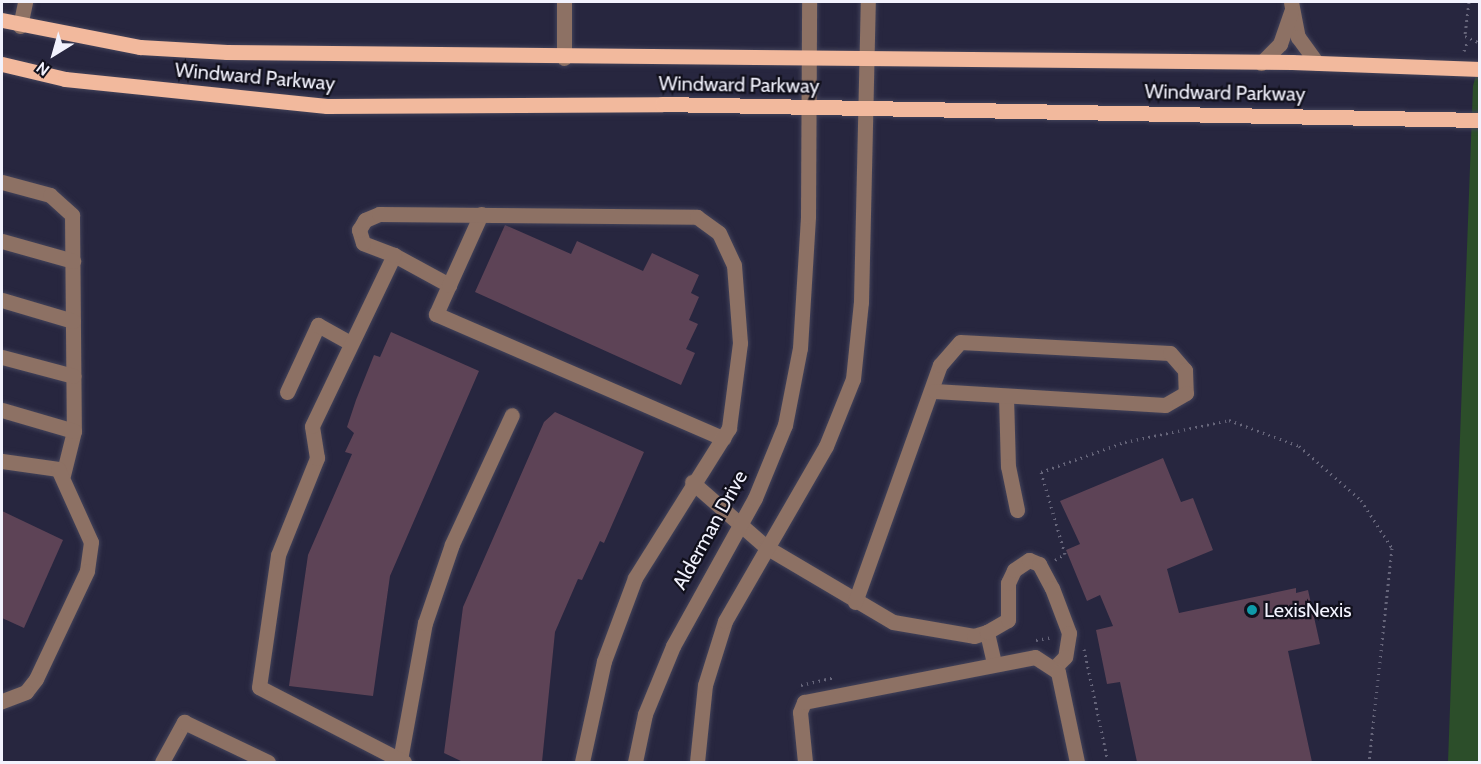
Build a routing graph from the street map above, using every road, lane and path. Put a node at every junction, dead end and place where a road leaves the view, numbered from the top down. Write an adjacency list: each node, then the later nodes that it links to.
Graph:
1 (25, 2): 8 (street)
2 (564, 2): 12 (street)
3 (809, 2): 13 (street, Alderman Drive)
4 (868, 2): 14 (street)
5 (1469, 2): 9 (path)
6 (1291, 7): 15 (street); 16 (street)
7 (2, 20): 8 (main road, Windward Parkway)
8 (20, 26): 12 (main road, Windward Parkway)
9 (1468, 40): 10 (path); 11 (path)
10 (1479, 43)
11 (1461, 53)
12 (564, 58): 13 (main road, Windward Parkway)
13 (807, 60): 14 (main road, Windward Parkway); 19 (street, Alderman Drive)
14 (866, 62): 15 (main road, Windward Parkway); 20 (street)
15 (1261, 63): 16 (main road, Windward Parkway)
16 (1317, 63): 18 (main road, Windward Parkway)
17 (2, 64): 19 (main road, Windward Parkway)
18 (1479, 69)
19 (807, 108): 20 (main road, Windward Parkway); 44 (street, Alderman Drive)
20 (866, 108): 21 (main road, Windward Parkway); 45 (street)
21 (1479, 120)
22 (2, 182): 26 (street)
23 (482, 214): 25 (street); 27 (street); 39 (street)
24 (2, 241): 26 (street)
25 (394, 255): 27 (street); 30 (street)
26 (73, 261): 29 (street)
27 (450, 285): 39 (street)
28 (2, 300): 29 (street)
29 (73, 321): 32 (street)
30 (350, 342): 34 (street); 53 (street)
31 (2, 357): 32 (street)
32 (74, 376): 38 (street)
33 (934, 391): 35 (street); 35 (street); 47 (street)
34 (287, 392)
35 (1006, 396): 43 (street)
36 (2, 410): 38 (street)
37 (512, 415): 53 (street)
38 (74, 431): 41 (street)
39 (723, 438): 42 (street)
40 (2, 460): 41 (street)
41 (63, 475): 52 (street)
42 (692, 482): 44 (street); 56 (street)
43 (1017, 510)
44 (742, 520): 45 (street); 57 (street, Alderman Drive)
45 (766, 547): 47 (street); 58 (street)
46 (1058, 568): 62 (path)
47 (855, 602): 48 (street)
48 (987, 632): 50 (street); 51 (street)
49 (1083, 640): 61 (path)
50 (994, 663): 51 (street); 59 (street)
51 (1054, 668): 60 (street)
52 (2, 701)
53 (402, 761)
54 (162, 762): 55 (street)
55 (268, 762)
56 (582, 762)
57 (635, 762)
58 (697, 762)
59 (805, 762)
60 (1077, 762)
61 (1108, 762)
62 (1369, 762)

